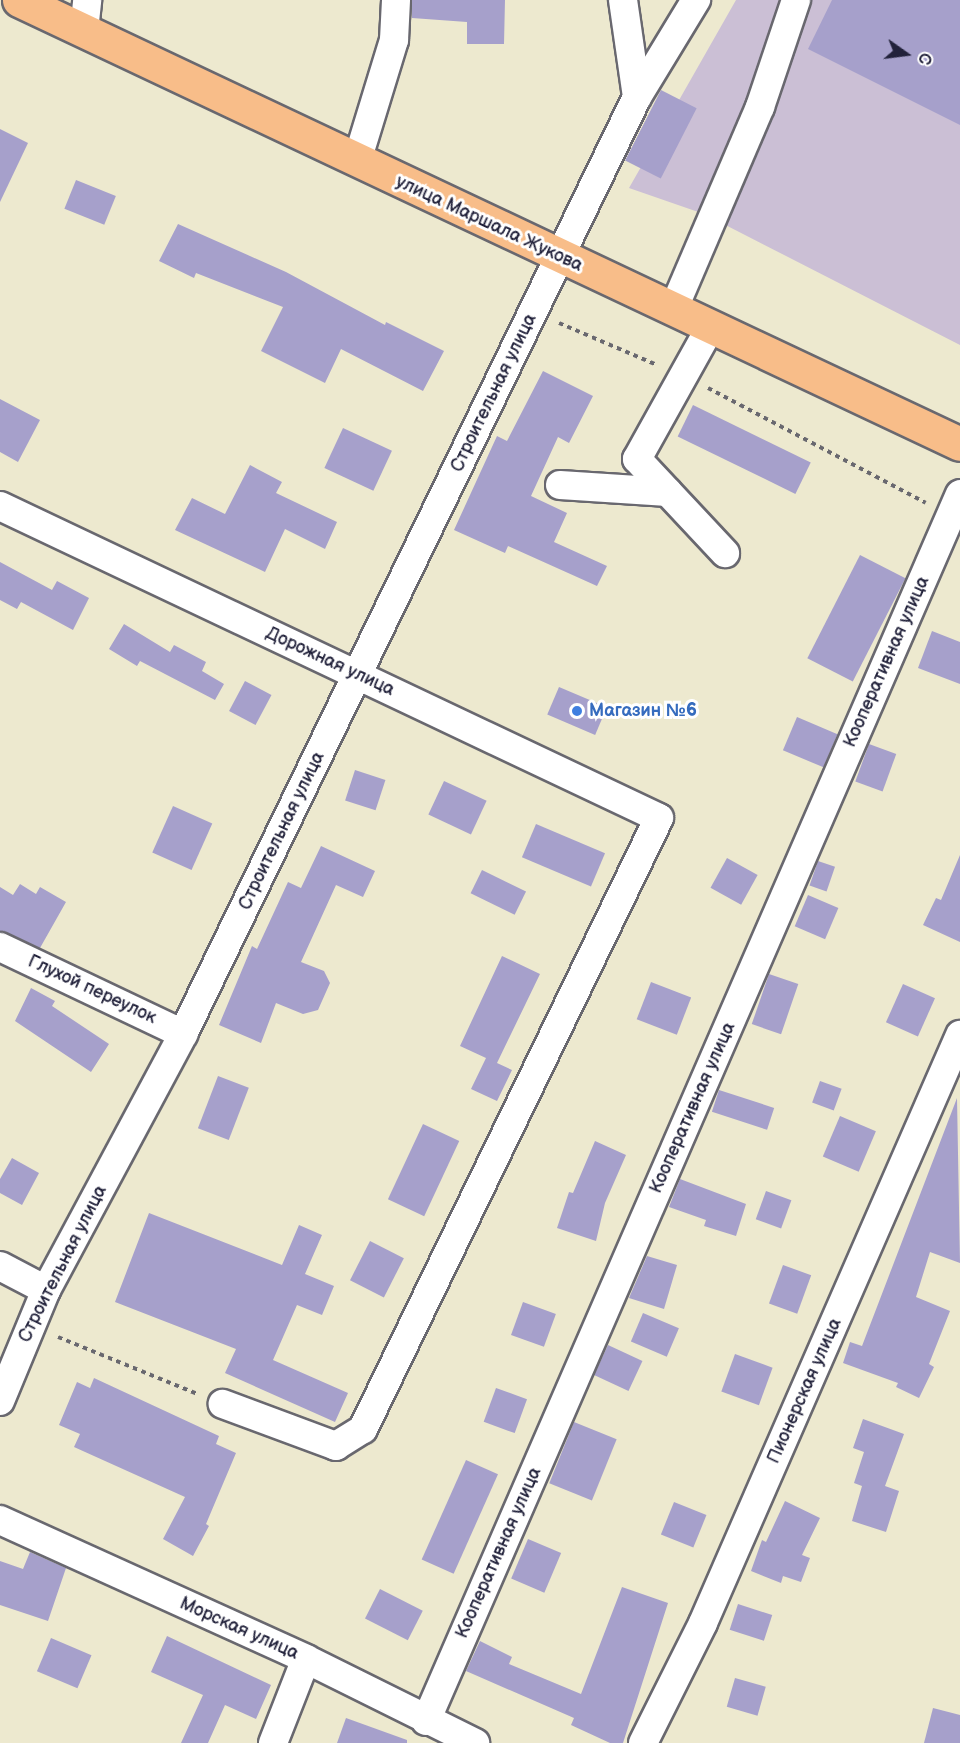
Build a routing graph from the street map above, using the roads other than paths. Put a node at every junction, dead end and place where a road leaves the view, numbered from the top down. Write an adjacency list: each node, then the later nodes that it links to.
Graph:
1 (19, 0): 6 (main road, улица Маршала Жукова)
2 (396, 0): 8 (street)
3 (623, 0): 7 (street)
4 (696, 0): 7 (street, Строительная улица)
5 (796, 0): 10 (street)
6 (86, 16): 8 (main road, улица Маршала Жукова)
7 (637, 97): 9 (street, Строительная улица)
8 (357, 161): 9 (main road, улица Маршала Жукова)
9 (560, 258): 10 (main road, улица Маршала Жукова); 18 (street, Строительная улица)
10 (673, 310): 11 (main road, улица Маршала Жукова)
11 (710, 327): 12 (main road, улица Маршала Жукова); 14 (street)
12 (960, 444)
13 (560, 485): 14 (street)
14 (668, 492): 17 (street)
15 (955, 505): 28 (street, Кооперативная улица)
16 (0, 506): 18 (street, Дорожная улица)
17 (724, 553)
18 (358, 675): 20 (street, Строительная улица); 25 (street, Дорожная улица)
19 (0, 947): 20 (street, Глухой переулок)
20 (183, 1034): 23 (street, Строительная улица)
21 (960, 1035): 31 (street, Пионерская улица)
22 (0, 1266): 23 (street)
23 (46, 1290): 24 (street, Строительная улица)
24 (0, 1401)
25 (223, 1404)
26 (0, 1520): 27 (street, Морская улица)
27 (306, 1659): 28 (street, Морская улица); 29 (street)
28 (426, 1721): 30 (street, Морская улица)
29 (273, 1743)
30 (474, 1743)
31 (643, 1743)

